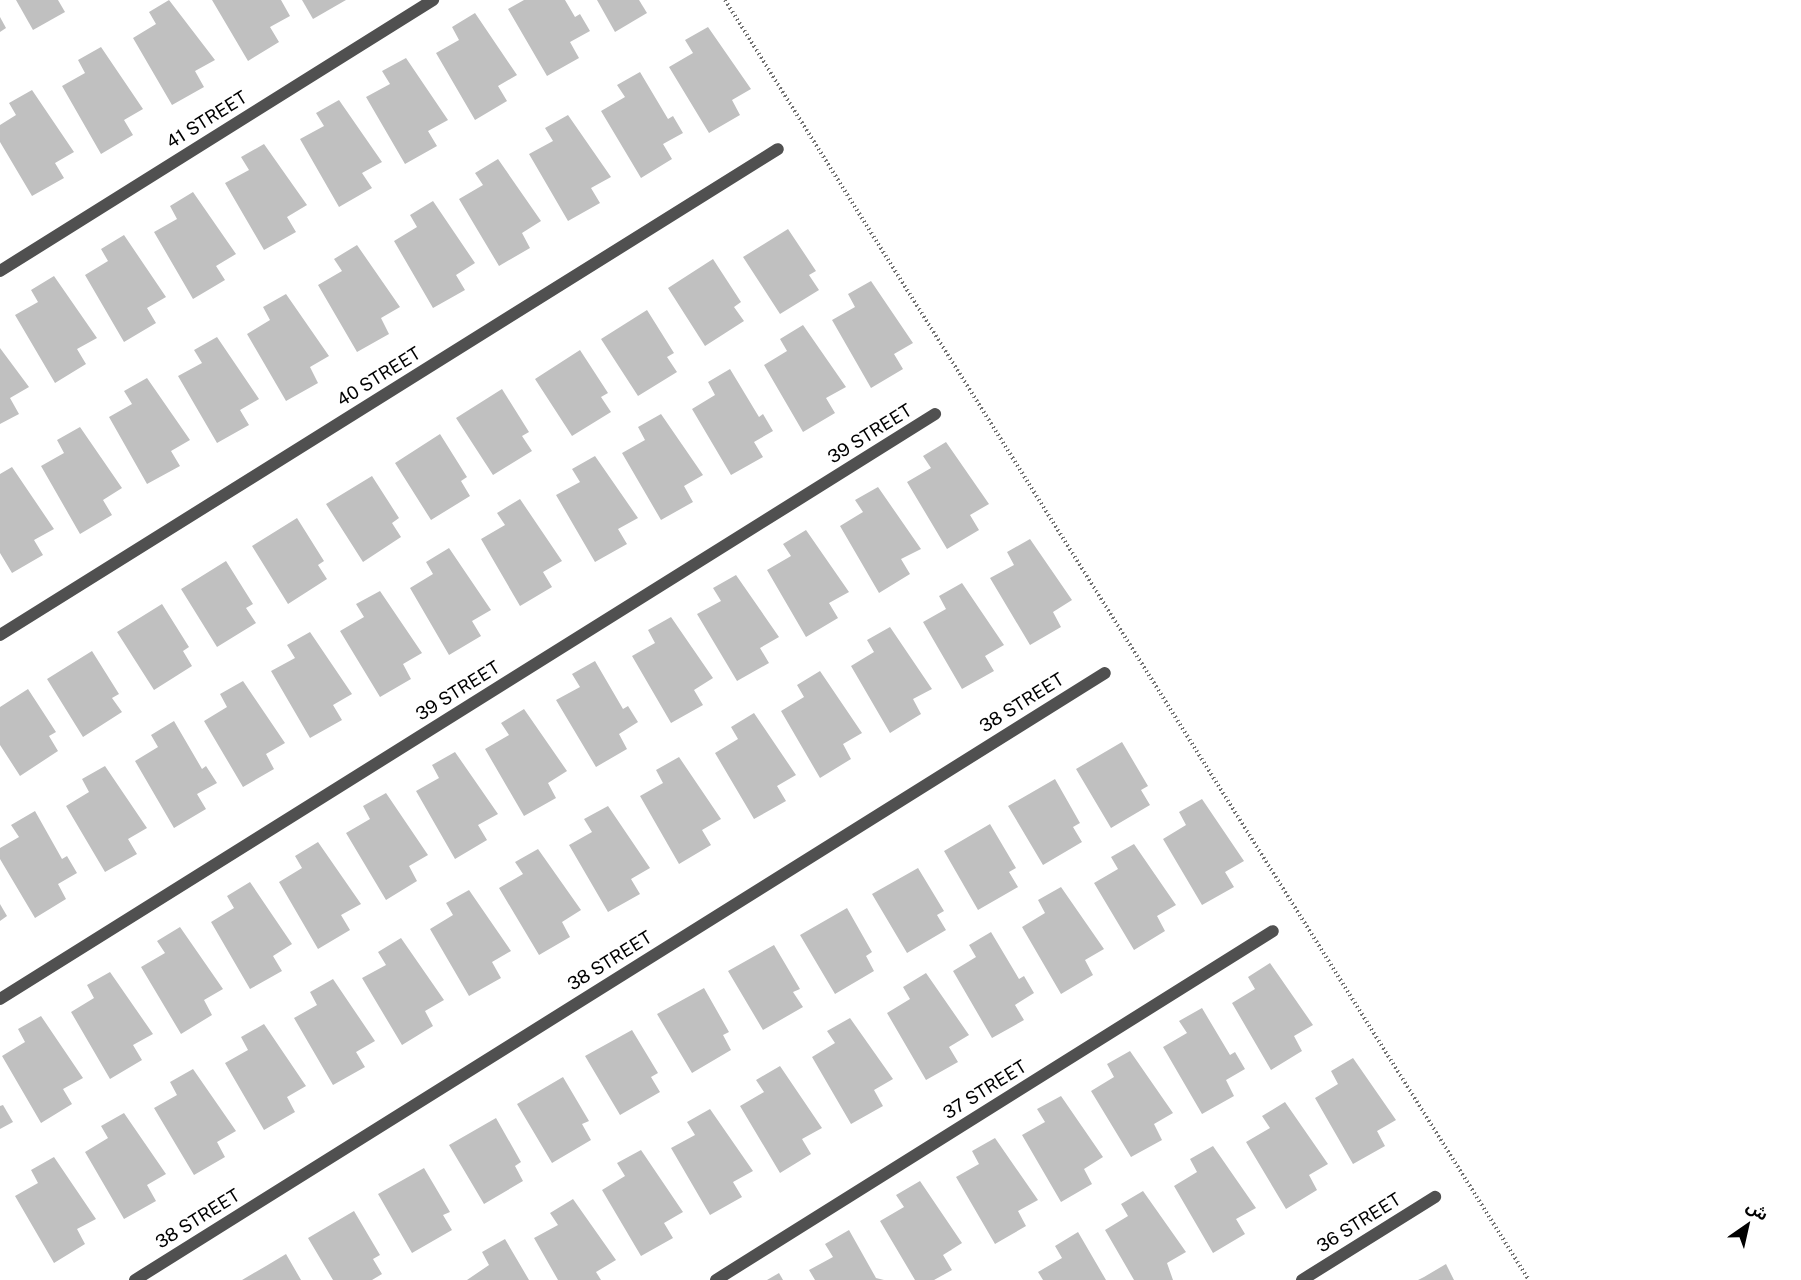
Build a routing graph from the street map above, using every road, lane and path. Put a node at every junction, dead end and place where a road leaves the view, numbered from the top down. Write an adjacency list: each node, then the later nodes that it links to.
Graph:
1 (433, 0): 4 (street, 41 STREET)
2 (725, 0): 14 (path)
3 (778, 149): 6 (street, 40 STREET)
4 (0, 271)
5 (935, 414): 9 (street, 39 STREET)
6 (0, 635)
7 (1105, 673): 11 (street, 38 STREET)
8 (1273, 932): 12 (street, 37 STREET)
9 (0, 999)
10 (1435, 1197): 13 (street, 36 STREET)
11 (135, 1280)
12 (716, 1280)
13 (1302, 1280)
14 (1528, 1280)

